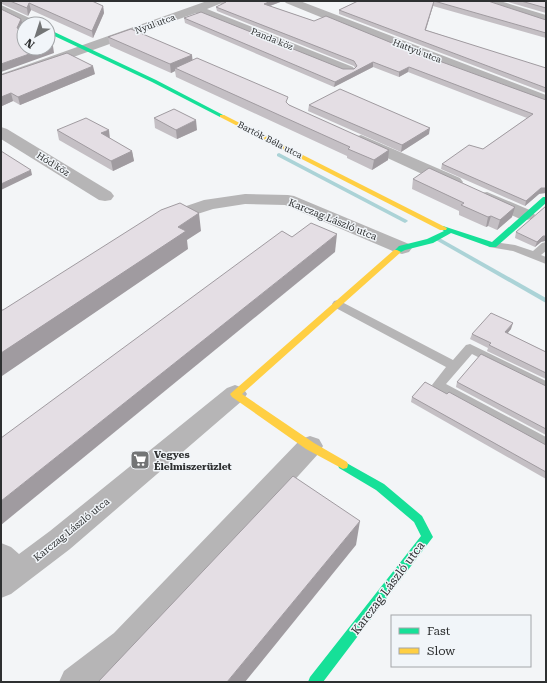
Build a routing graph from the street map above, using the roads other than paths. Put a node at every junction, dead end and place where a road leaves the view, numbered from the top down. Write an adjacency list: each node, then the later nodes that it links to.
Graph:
1 (218, 1): 5 (street, Nyúl utca)
2 (290, 1): 12 (street, Hattyú utca)
3 (488, 1): 7 (street)
4 (1, 9): 6 (street)
5 (196, 9): 9 (street, Nyúl utca); 10 (street, Panda köz)
6 (16, 16)
7 (546, 19)
8 (56, 35): 9 (street, Bartók Béla utca)
9 (85, 48): 11 (street, Nyúl utca); 19 (street, Bartók Béla utca)
10 (348, 70)
11 (1, 78)
12 (546, 100)
13 (1, 132): 15 (street, Hód köz)
14 (345, 133): 17 (street)
15 (105, 196)
16 (546, 199): 17 (street)
17 (526, 215): 21 (street)
18 (151, 226): 22 (street, Karczag László utca)
19 (449, 231): 21 (street, Bartók Béla utca); 22 (street)
20 (546, 245): 23 (lane)
21 (493, 246): 23 (lane)
22 (402, 248): 25 (street, Karczag László utca)
23 (534, 255): 24 (lane)
24 (546, 260)
25 (338, 304): 26 (lane); 28 (street, Karczag László utca)
26 (454, 366): 27 (lane); 29 (lane)
27 (546, 387)
28 (235, 394): 30 (street, Karczag László utca); 31 (street, Karczag László utca)
29 (546, 444)
30 (310, 446): 32 (street); 33 (street, Karczag László utca)
31 (7, 571)
32 (75, 682)
33 (315, 682)

